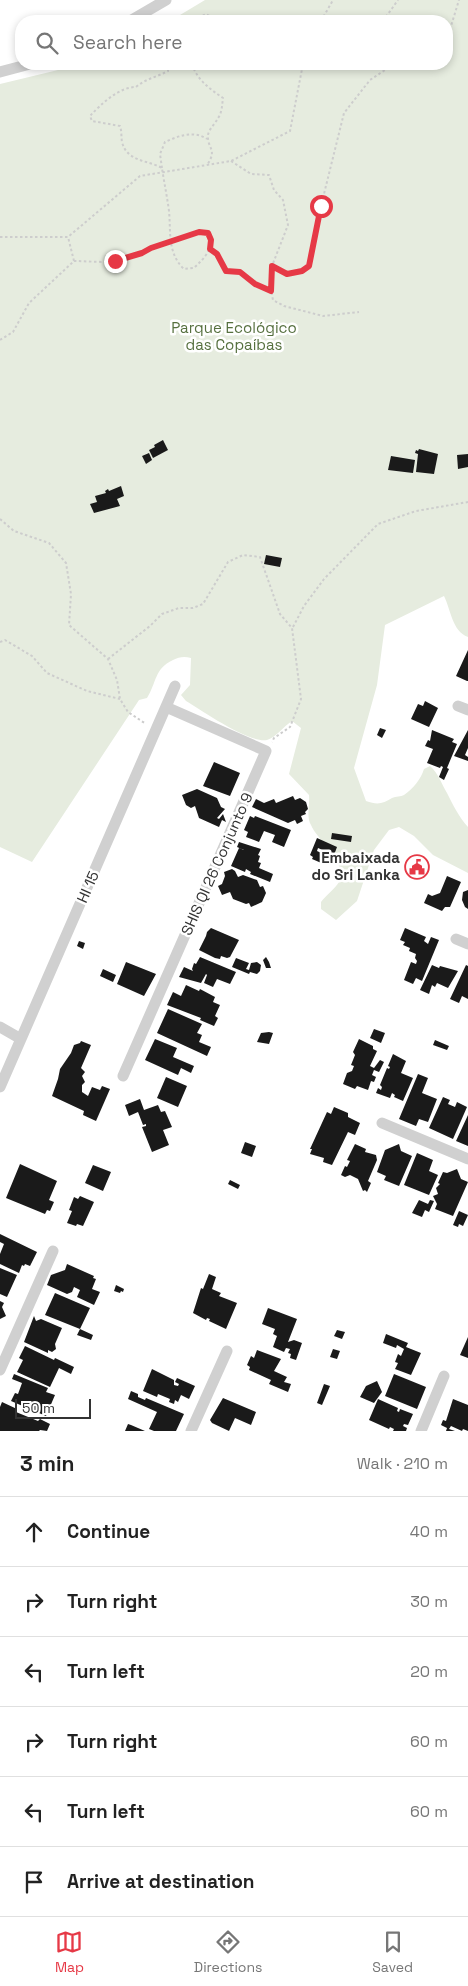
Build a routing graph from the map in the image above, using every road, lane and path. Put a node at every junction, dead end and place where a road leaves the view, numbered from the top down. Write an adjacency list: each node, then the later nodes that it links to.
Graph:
1 (166, 0): 5 (street)
2 (334, 0): 6 (path)
3 (398, 0): 7 (path)
4 (459, 0): 8 (path)
5 (140, 15)
6 (325, 15)
7 (387, 15)
8 (453, 20)
9 (15, 68): 14 (street)
10 (168, 70): 18 (path)
11 (194, 70): 15 (path)
12 (302, 70): 16 (path)
13 (383, 70): 25 (path)
14 (0, 72)
15 (208, 140): 17 (path); 18 (path)
16 (230, 161): 17 (path); 25 (path)
17 (207, 165): 19 (path)
18 (162, 168): 19 (path)
19 (162, 172): 20 (path); 22 (path)
20 (68, 237): 21 (path); 24 (path)
21 (0, 238)
22 (170, 242): 23 (path); 23 (path); 24 (path)
23 (210, 249): 26 (path)
24 (74, 262): 28 (path)
25 (272, 266): 26 (path)
26 (271, 291): 27 (path)
27 (359, 312)
28 (0, 340)
29 (468, 502): 31 (path)
30 (0, 519): 33 (path)
31 (292, 628): 33 (path); 38 (path)
32 (0, 642): 35 (path)
33 (108, 659): 35 (path)
34 (174, 686): 36 (street, HI 15)
35 (120, 699): 37 (path)
36 (166, 707): 37 (street, HI 15); 38 (street)
37 (156, 730): 42 (street, HI 15)
38 (266, 752): 43 (street, SHIS QI 26 Conjunto 9)
39 (456, 939): 40 (street)
40 (468, 944)
41 (0, 1026): 42 (street)
42 (21, 1039): 44 (street, HI 15)
43 (123, 1076)
44 (0, 1087)
45 (382, 1122): 46 (street)
46 (468, 1159)
47 (53, 1251): 49 (street)
48 (226, 1350): 51 (street)
49 (0, 1370)
50 (444, 1376): 52 (street)
51 (191, 1431)
52 (421, 1431)

